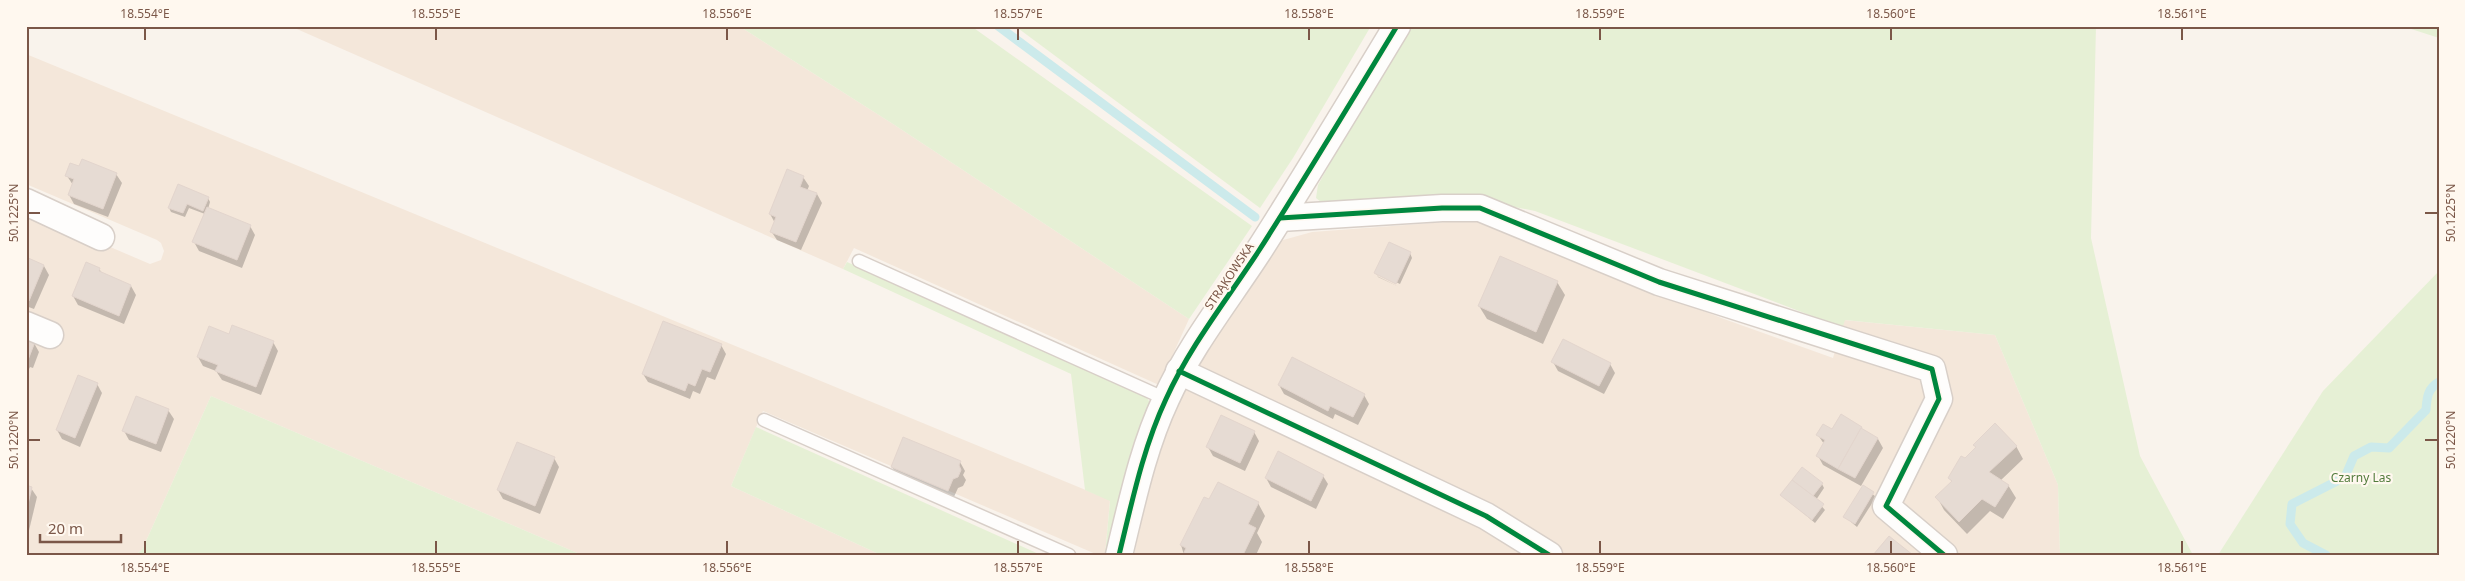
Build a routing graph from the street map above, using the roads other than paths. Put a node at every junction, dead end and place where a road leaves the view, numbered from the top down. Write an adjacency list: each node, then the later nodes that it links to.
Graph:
1 (1397, 26): 3 (street, STRĄKOWSKA)
2 (26, 202): 4 (street)
3 (1280, 218): 8 (street, STRĄKOWSKA); 14 (street)
4 (101, 237)
5 (859, 261): 9 (lane)
6 (26, 325): 7 (street)
7 (50, 335)
8 (1179, 371): 9 (street, STRĄKOWSKA); 13 (street)
9 (1166, 398): 12 (street, STRĄKOWSKA)
10 (764, 420): 11 (lane)
11 (1069, 555)
12 (1120, 555)
13 (1549, 555)
14 (1944, 555)

